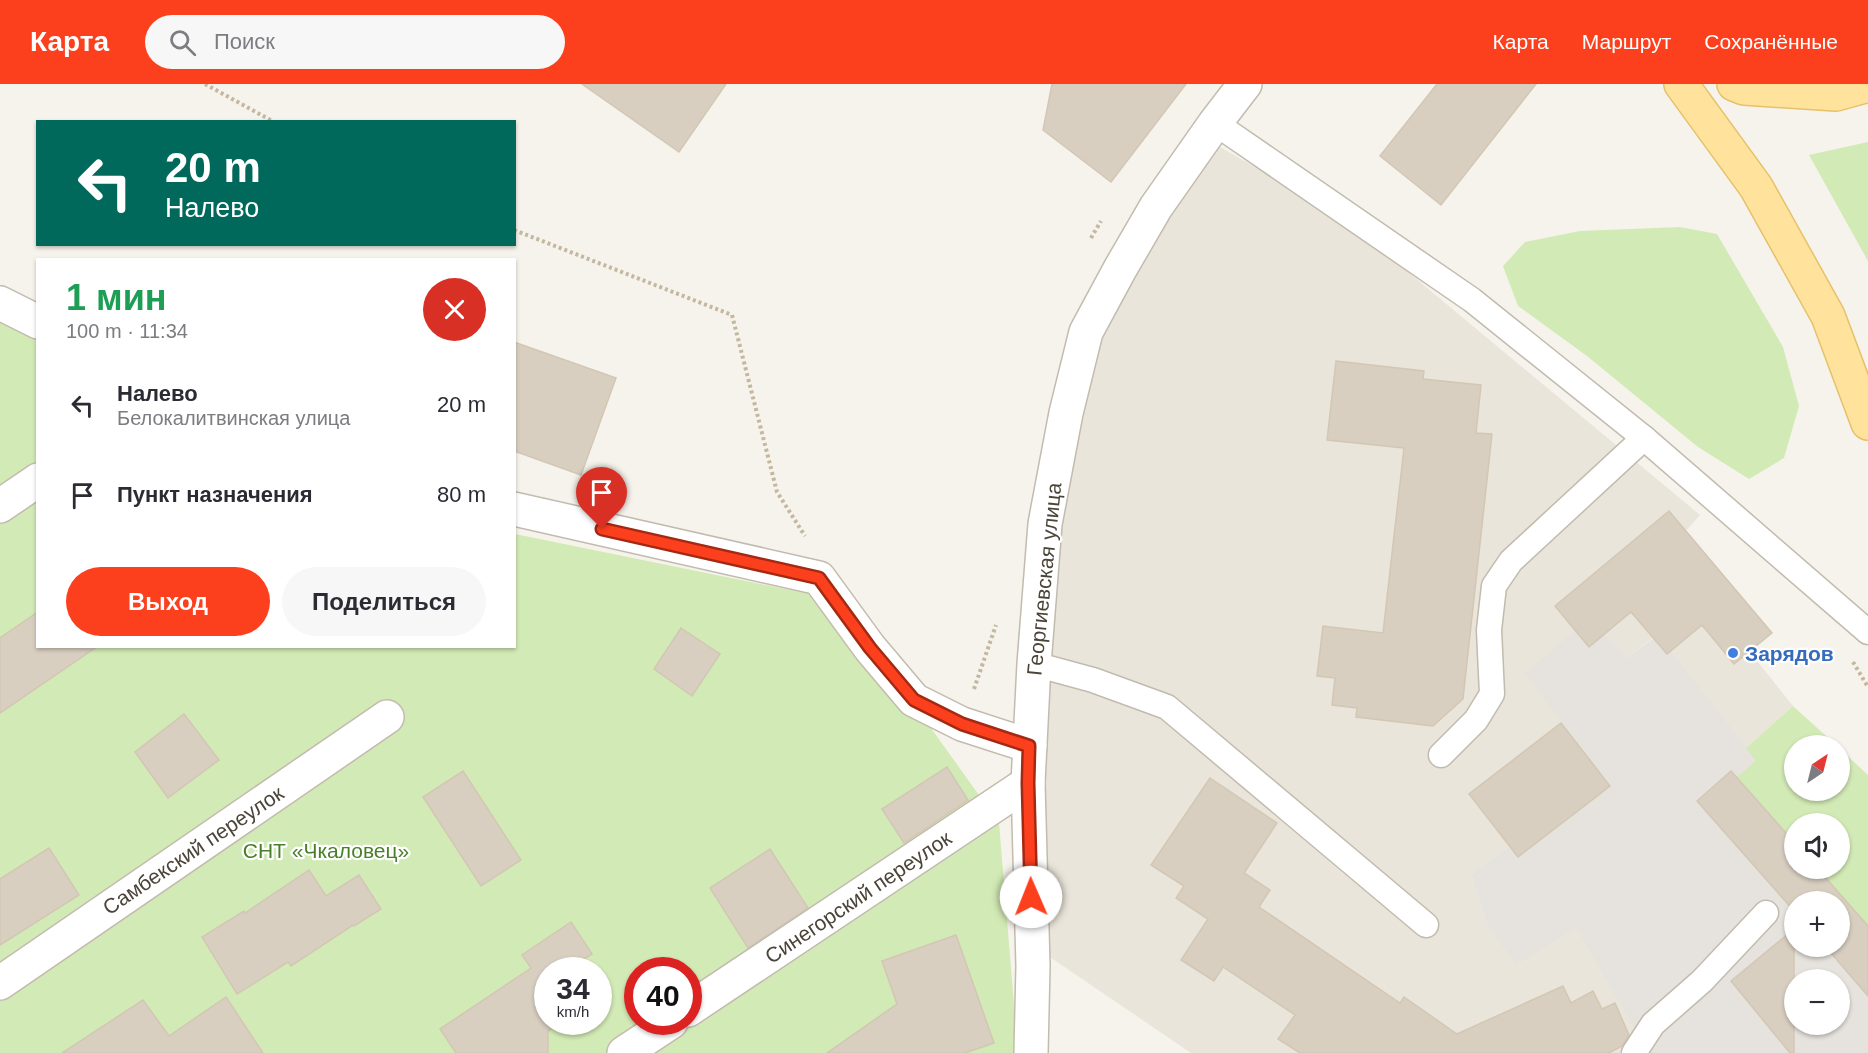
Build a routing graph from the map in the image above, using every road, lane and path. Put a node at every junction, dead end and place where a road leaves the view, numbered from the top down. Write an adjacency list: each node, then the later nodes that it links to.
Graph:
1 (206, 84): 6 (path)
2 (1245, 84): 7 (street, Георгиевская улица)
3 (1681, 84): 11 (main road)
4 (1734, 84): 5 (main road)
5 (1868, 85)
6 (269, 120)
7 (1215, 123): 12 (lane); 18 (street, Георгиевская улица)
8 (516, 231): 16 (path)
9 (0, 303): 10 (street)
10 (36, 321)
11 (1868, 423)
12 (1644, 438): 17 (lane); 21 (lane)
13 (36, 481): 14 (street)
14 (0, 506)
15 (516, 509): 20 (street)
16 (808, 540)
17 (1868, 632)
18 (1034, 664): 20 (street, Георгиевская улица); 24 (lane)
19 (387, 717): 25 (street, Самбекский переулок)
20 (1029, 746): 22 (street, Георгиевская улица)
21 (1441, 755)
22 (1028, 783): 26 (street, Синегорский переулок); 29 (street, Георгиевская улица)
23 (1766, 913): 30 (lane)
24 (1426, 925)
25 (0, 983)
26 (702, 1001)
27 (651, 1035): 28 (street)
28 (624, 1053)
29 (1031, 1053)
30 (1634, 1053)

